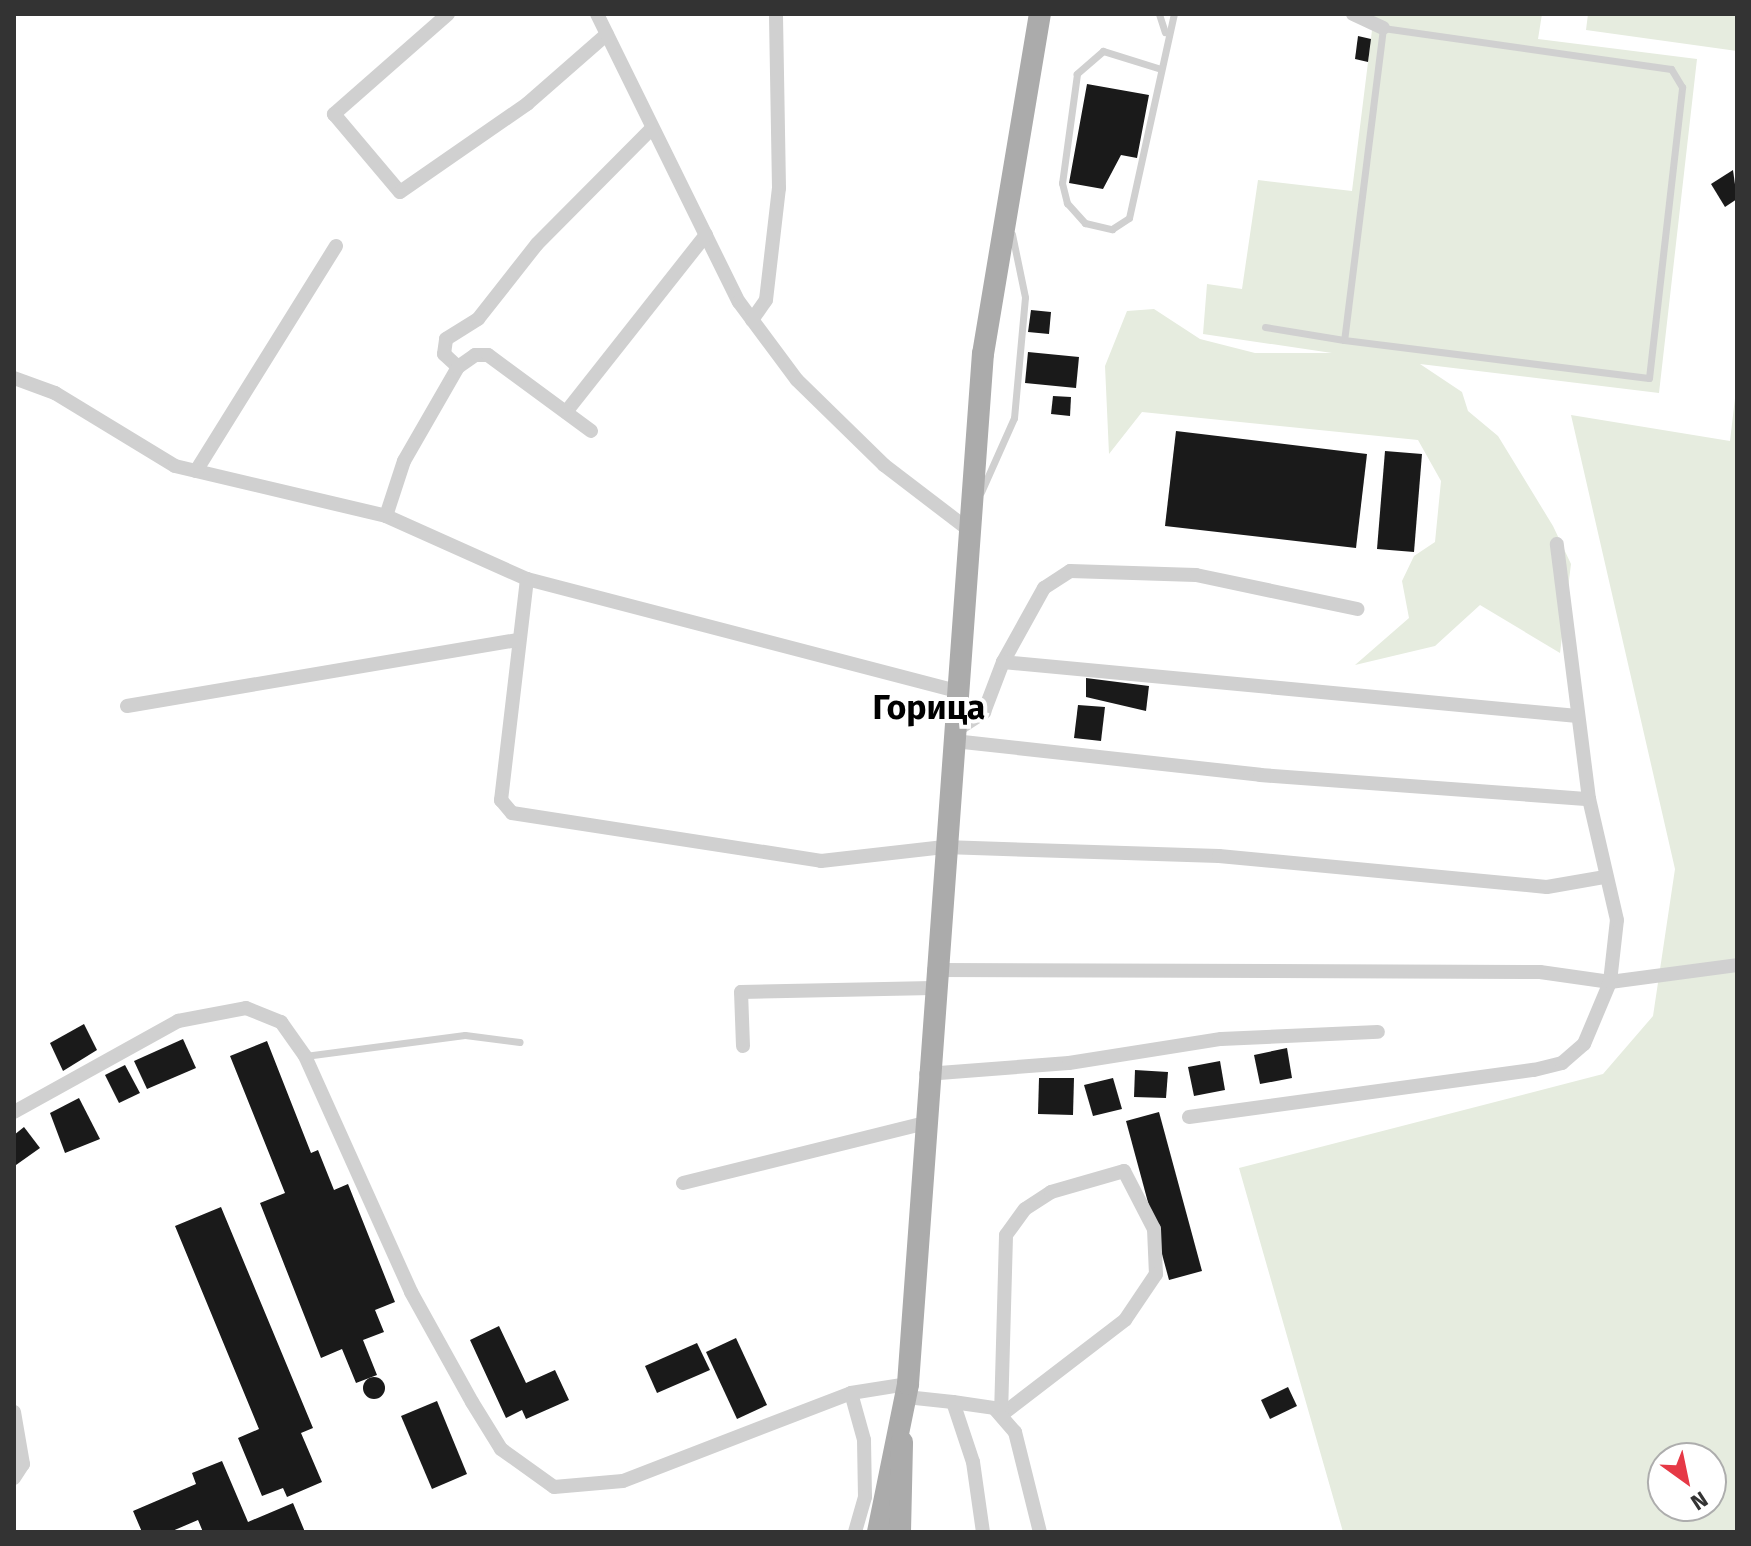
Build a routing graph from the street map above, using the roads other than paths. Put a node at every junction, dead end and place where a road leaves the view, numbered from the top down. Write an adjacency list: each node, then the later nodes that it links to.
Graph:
1 (448, 14): 10 (street)
2 (597, 14): 10 (street)
3 (776, 14): 16 (street)
4 (1040, 14): 13 (main road)
5 (1159, 14): 9 (lane)
6 (1174, 14): 9 (lane)
7 (1353, 14): 8 (street)
8 (1383, 28): 18 (lane); 18 (lane)
9 (1165, 32): 11 (lane)
10 (607, 34): 12 (street)
11 (1161, 69): 11 (lane)
12 (652, 128): 14 (street); 19 (street)
13 (1006, 196): 25 (main road); 25 (lane)
14 (706, 235): 16 (street); 21 (street)
15 (336, 246): 23 (street)
16 (752, 320): 25 (street)
17 (1265, 327): 18 (lane)
18 (1344, 340)
19 (458, 367): 21 (street); 24 (street)
20 (14, 378): 23 (street)
21 (566, 412): 22 (street)
22 (591, 431)
23 (196, 471): 24 (street)
24 (386, 516): 27 (street)
25 (965, 527): 31 (main road)
26 (1557, 544): 33 (street)
27 (527, 579): 29 (street); 31 (street)
28 (1357, 609): 30 (street)
29 (518, 640): 32 (street); 36 (street)
30 (1003, 662): 33 (street); 34 (street)
31 (958, 691): 34 (main road)
32 (127, 706)
33 (1577, 716): 35 (street)
34 (955, 736): 35 (street); 36 (main road)
35 (1589, 799): 37 (street)
36 (944, 847): 37 (street); 39 (main road)
37 (1605, 877): 40 (street)
38 (1737, 965): 40 (street)
39 (934, 979): 40 (street); 43 (street); 45 (main road)
40 (1610, 982): 47 (street)
41 (1378, 1032): 45 (street)
42 (520, 1042): 44 (lane)
43 (743, 1046)
44 (305, 1056): 46 (street); 51 (street)
45 (926, 1074): 48 (main road)
46 (14, 1112)
47 (1189, 1117)
48 (922, 1124): 49 (street); 50 (main road)
49 (683, 1183)
50 (907, 1391): 51 (street); 52 (street); 55 (main road)
51 (851, 1393): 57 (street)
52 (953, 1402): 54 (street); 60 (street)
53 (14, 1412): 56 (street)
54 (1001, 1415): 54 (street); 61 (street)
55 (901, 1421): 58 (main road); 59 (main road)
56 (14, 1478)
57 (855, 1532)
58 (878, 1532)
59 (900, 1532)
60 (983, 1532)
61 (1040, 1532)

